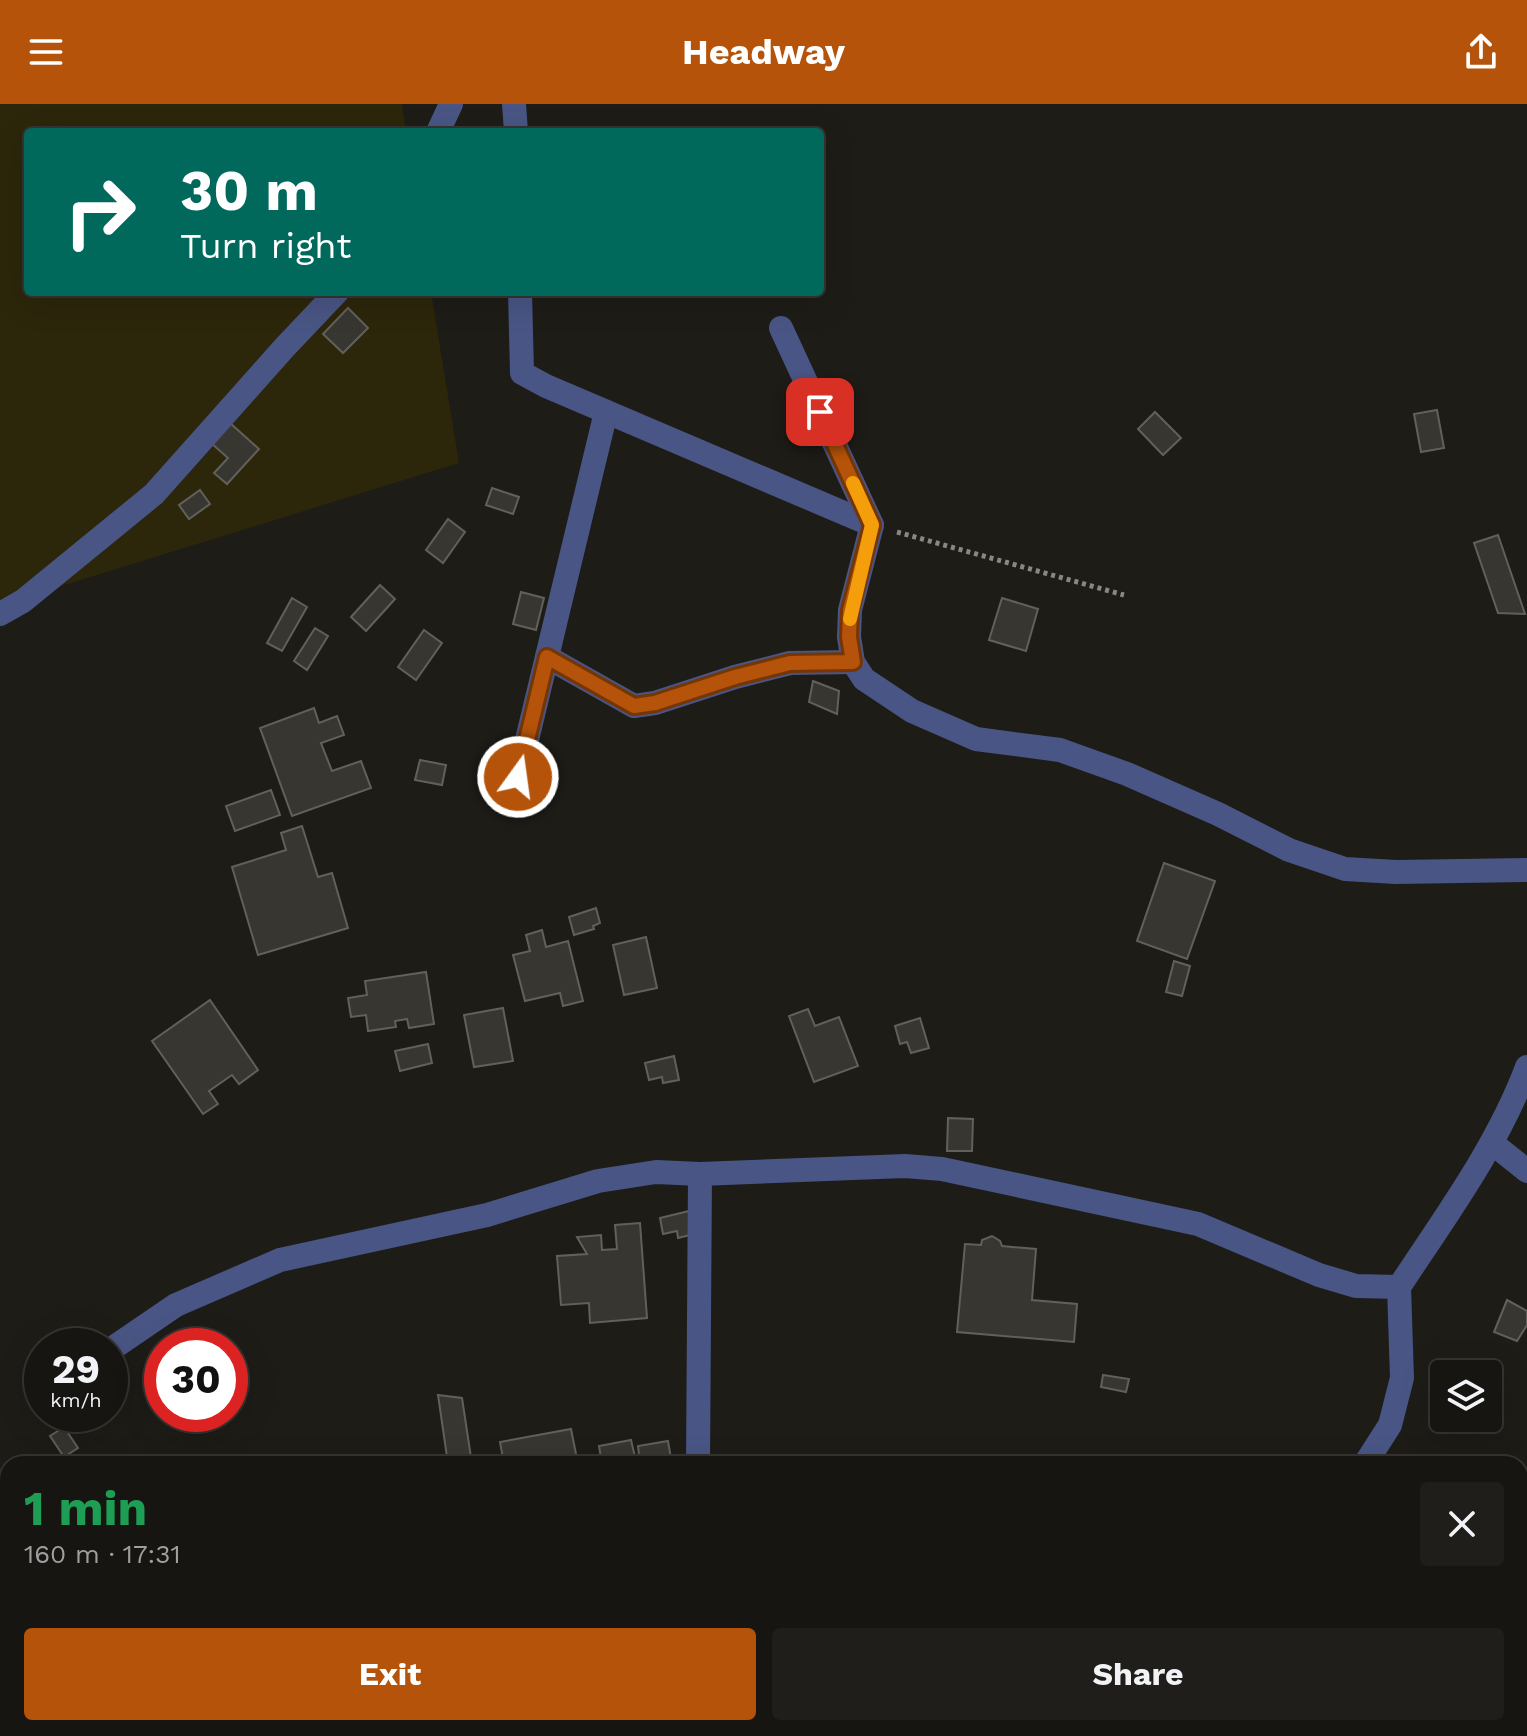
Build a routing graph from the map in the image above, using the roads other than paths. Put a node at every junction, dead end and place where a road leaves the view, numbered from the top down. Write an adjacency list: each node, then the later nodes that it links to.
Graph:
1 (451, 104): 3 (street)
2 (514, 104): 4 (street)
3 (440, 128)
4 (516, 128)
5 (333, 296): 10 (street)
6 (520, 296): 8 (street)
7 (781, 328): 9 (street)
8 (606, 412): 9 (street); 11 (street)
9 (872, 525): 12 (street)
10 (0, 614)
11 (547, 657): 12 (street); 13 (street)
12 (853, 662): 14 (street)
13 (518, 777)
14 (1527, 870)
15 (1527, 1067): 16 (street)
16 (1522, 1094): 17 (street)
17 (1492, 1143): 18 (street); 20 (street)
18 (1527, 1171)
19 (700, 1174): 20 (street); 21 (street); 22 (street)
20 (1399, 1287): 23 (street)
21 (128, 1338)
22 (698, 1456)
23 (1370, 1456)

